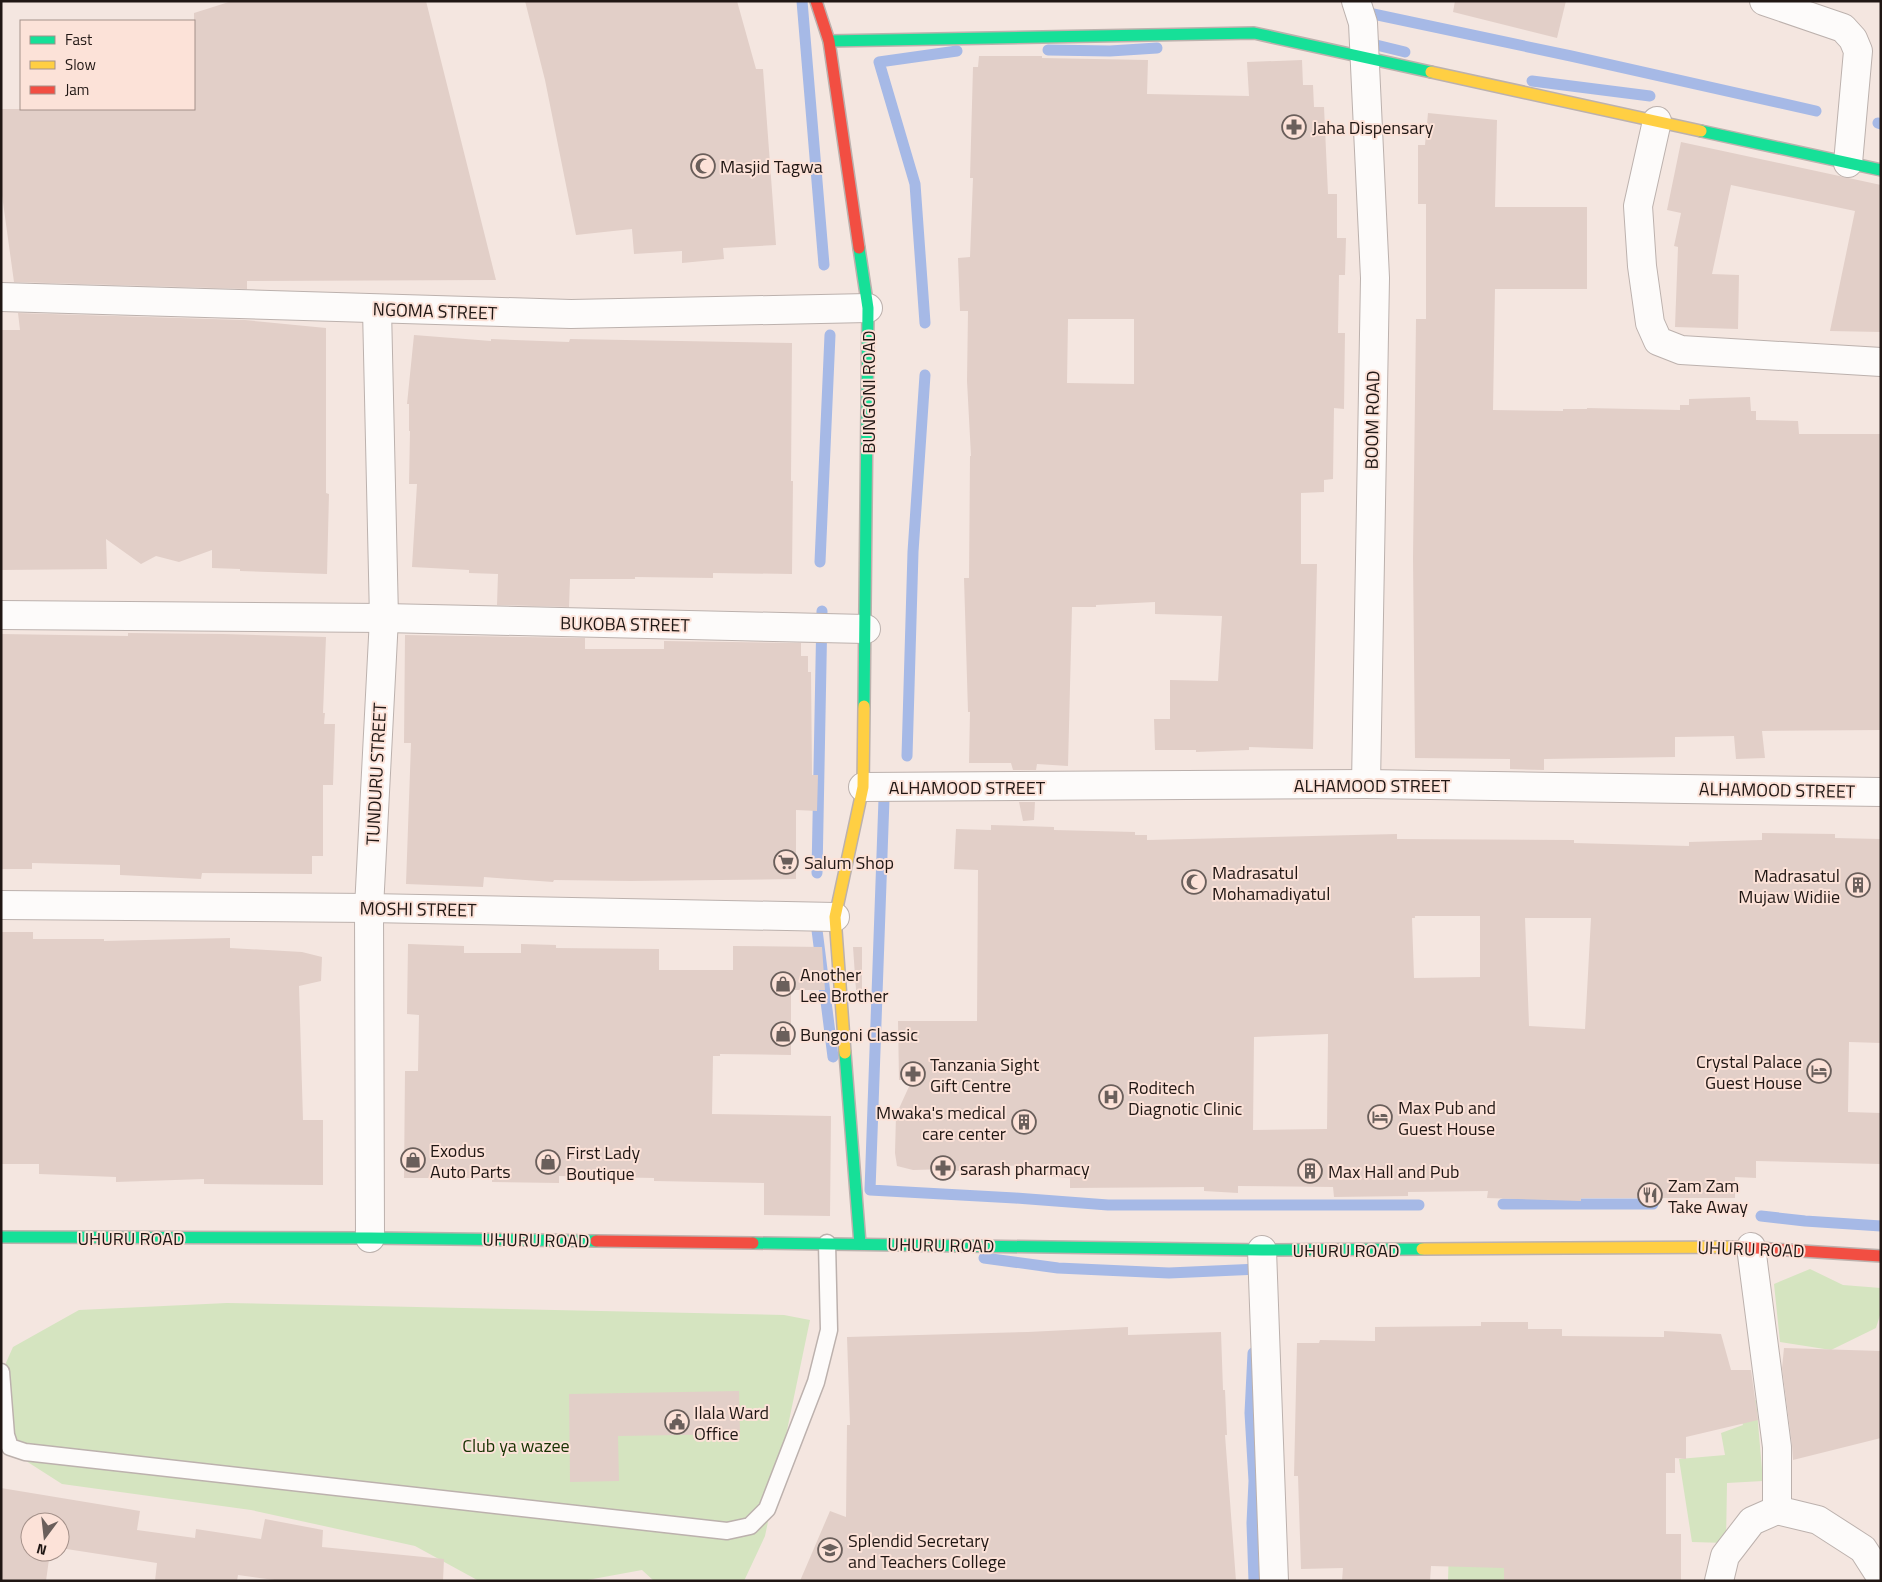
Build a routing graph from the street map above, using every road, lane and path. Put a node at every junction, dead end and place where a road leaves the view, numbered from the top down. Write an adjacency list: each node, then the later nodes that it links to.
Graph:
1 (816, 1): 4 (street, BUNGONI ROAD)
2 (1356, 1): 5 (street, BOOM ROAD)
3 (1764, 1): 7 (street)
4 (829, 41): 5 (street); 10 (street, BUNGONI ROAD)
5 (1364, 57): 6 (street); 16 (street, BOOM ROAD)
6 (1657, 121): 7 (street); 12 (street)
7 (1848, 162): 8 (street)
8 (1881, 170)
9 (1, 296): 11 (street, NGOMA STREET)
10 (868, 308): 11 (street, NGOMA STREET); 15 (street, BUNGONI ROAD)
11 (378, 309): 14 (street, TUNDURU STREET)
12 (1881, 362)
13 (1, 615): 14 (street, BUKOBA STREET)
14 (384, 618): 15 (street, BUKOBA STREET); 20 (street, TUNDURU STREET)
15 (866, 629): 17 (street, BUNGONI ROAD)
16 (1366, 784): 17 (street, ALHAMOOD STREET); 18 (street, ALHAMOOD STREET)
17 (863, 787): 21 (street, BUNGONI ROAD)
18 (1881, 792)
19 (1, 905): 20 (street, MOSHI STREET)
20 (369, 908): 21 (street, MOSHI STREET); 23 (street, TUNDURU STREET)
21 (834, 917): 25 (street, BUNGONI ROAD)
22 (1, 1237): 23 (street, UHURU ROAD)
23 (370, 1238): 24 (street, UHURU ROAD)
24 (827, 1243): 25 (street, UHURU ROAD); 29 (lane)
25 (860, 1244): 27 (street, UHURU ROAD)
26 (1751, 1247): 27 (street, UHURU ROAD); 28 (street, UHURU ROAD); 30 (street)
27 (1262, 1250): 32 (street)
28 (1881, 1256)
29 (1, 1372)
30 (1777, 1510): 31 (street); 33 (street)
31 (1881, 1577)
32 (1274, 1581)
33 (1719, 1581)

